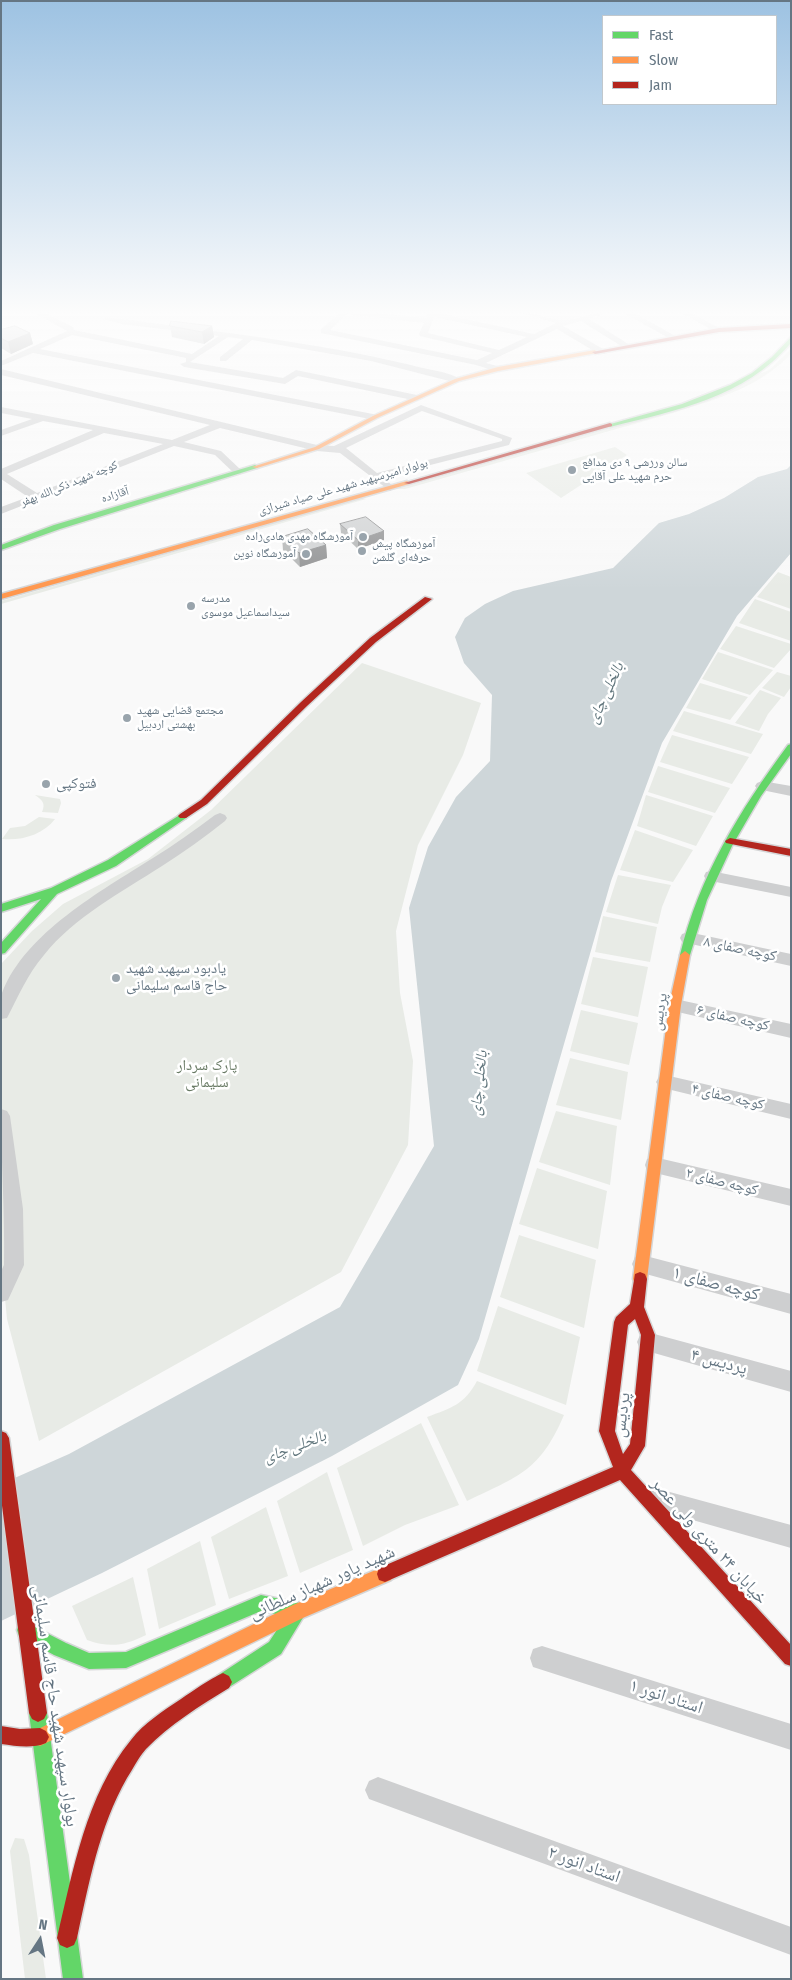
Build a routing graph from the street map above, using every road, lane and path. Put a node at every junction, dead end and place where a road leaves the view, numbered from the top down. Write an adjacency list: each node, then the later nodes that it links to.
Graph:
1 (142, 405): 9 (street)
2 (314, 405): 7 (street)
3 (401, 405): 7 (street, آقازاده)
4 (678, 405): 18 (street, بولوار امیرسپهبد شهید علی صیاد شیرازی)
5 (704, 405): 18 (street, بولوار امیرسپهبد شهید علی صیاد شیرازی)
6 (1, 410): 8 (street)
7 (375, 417): 13 (street, آقازاده)
8 (40, 419): 10 (street); 11 (street)
9 (221, 424): 12 (street, کوچه شهید ذکی‌الله بهفر); 13 (street)
10 (105, 429): 12 (street); 16 (street)
11 (1, 433)
12 (172, 443): 15 (street); 19 (street, کوچه شهید ذکی‌الله بهفر)
13 (317, 448): 14 (street); 15 (street, آقازاده)
14 (336, 450): 17 (street); 17 (street)
15 (238, 472): 21 (street, آقازاده)
16 (1, 474): 19 (street)
17 (377, 476): 18 (street)
18 (393, 491): 22 (street, بولوار امیرسپهبد شهید علی صیاد شیرازی); 24 (street, بولوار امیرسپهبد شهید علی صیاد شیرازی)
19 (36, 497): 20 (street, کوچه شهید ذکی‌الله بهفر)
20 (1, 511)
21 (1, 548)
22 (1, 597)
23 (428, 599): 32 (street)
24 (1, 607)
25 (791, 747): 26 (street, پردیس)
26 (762, 786): 27 (street); 29 (street, پردیس)
27 (791, 791)
28 (220, 818): 40 (street)
29 (730, 842): 30 (street); 31 (street, پردیس)
30 (791, 853)
31 (711, 876): 34 (street); 36 (street, پردیس)
32 (55, 891): 33 (street); 35 (street); 37 (street)
33 (19, 892)
34 (791, 892)
35 (1, 908)
36 (688, 938): 38 (street, کوچه صفای ۸); 39 (street, پردیس)
37 (1, 950)
38 (791, 960)
39 (675, 1005): 41 (street, کوچه صفای ۶); 42 (street, پردیس)
40 (1, 1013)
41 (791, 1031)
42 (665, 1082): 43 (street, کوچه صفای ۴); 45 (street, پردیس)
43 (791, 1112)
44 (1, 1116): 48 (street)
45 (654, 1165): 46 (street, کوچه صفای ۲); 47 (street, پردیس)
46 (791, 1198)
47 (642, 1264): 49 (street, کوچه صفای ۱); 50 (street, پردیس)
48 (1, 1293)
49 (791, 1304)
50 (637, 1308): 51 (street, پردیس); 54 (street, پردیس)
51 (647, 1342): 52 (street, پردیس ۴); 54 (street, پردیس)
52 (791, 1382)
53 (1, 1438): 58 (street, بولوار سپهبد شهید حاج قاسم سلیمانی)
54 (622, 1471): 55 (street, خیابان ۲۴ متری ولی عصر); 57 (street, شهید یاور شهباز سلطانی)
55 (645, 1496): 56 (street); 60 (street, خیابان ۲۴ متری ولی عصر)
56 (791, 1537)
57 (298, 1611): 58 (street); 62 (street, شهید یاور شهباز سلطانی); 65 (street)
58 (25, 1630): 62 (street, بولوار سپهبد شهید حاج قاسم سلیمانی)
59 (542, 1658): 63 (street, استاد انور ۱)
60 (791, 1658)
61 (1, 1736): 62 (street)
62 (40, 1736): 65 (street, بولوار سپهبد شهید حاج قاسم سلیمانی)
63 (791, 1737)
64 (378, 1790): 66 (street, استاد انور ۲)
65 (67, 1938): 67 (street, بولوار سپهبد شهید حاج قاسم سلیمانی)
66 (791, 1941)
67 (73, 1979)

